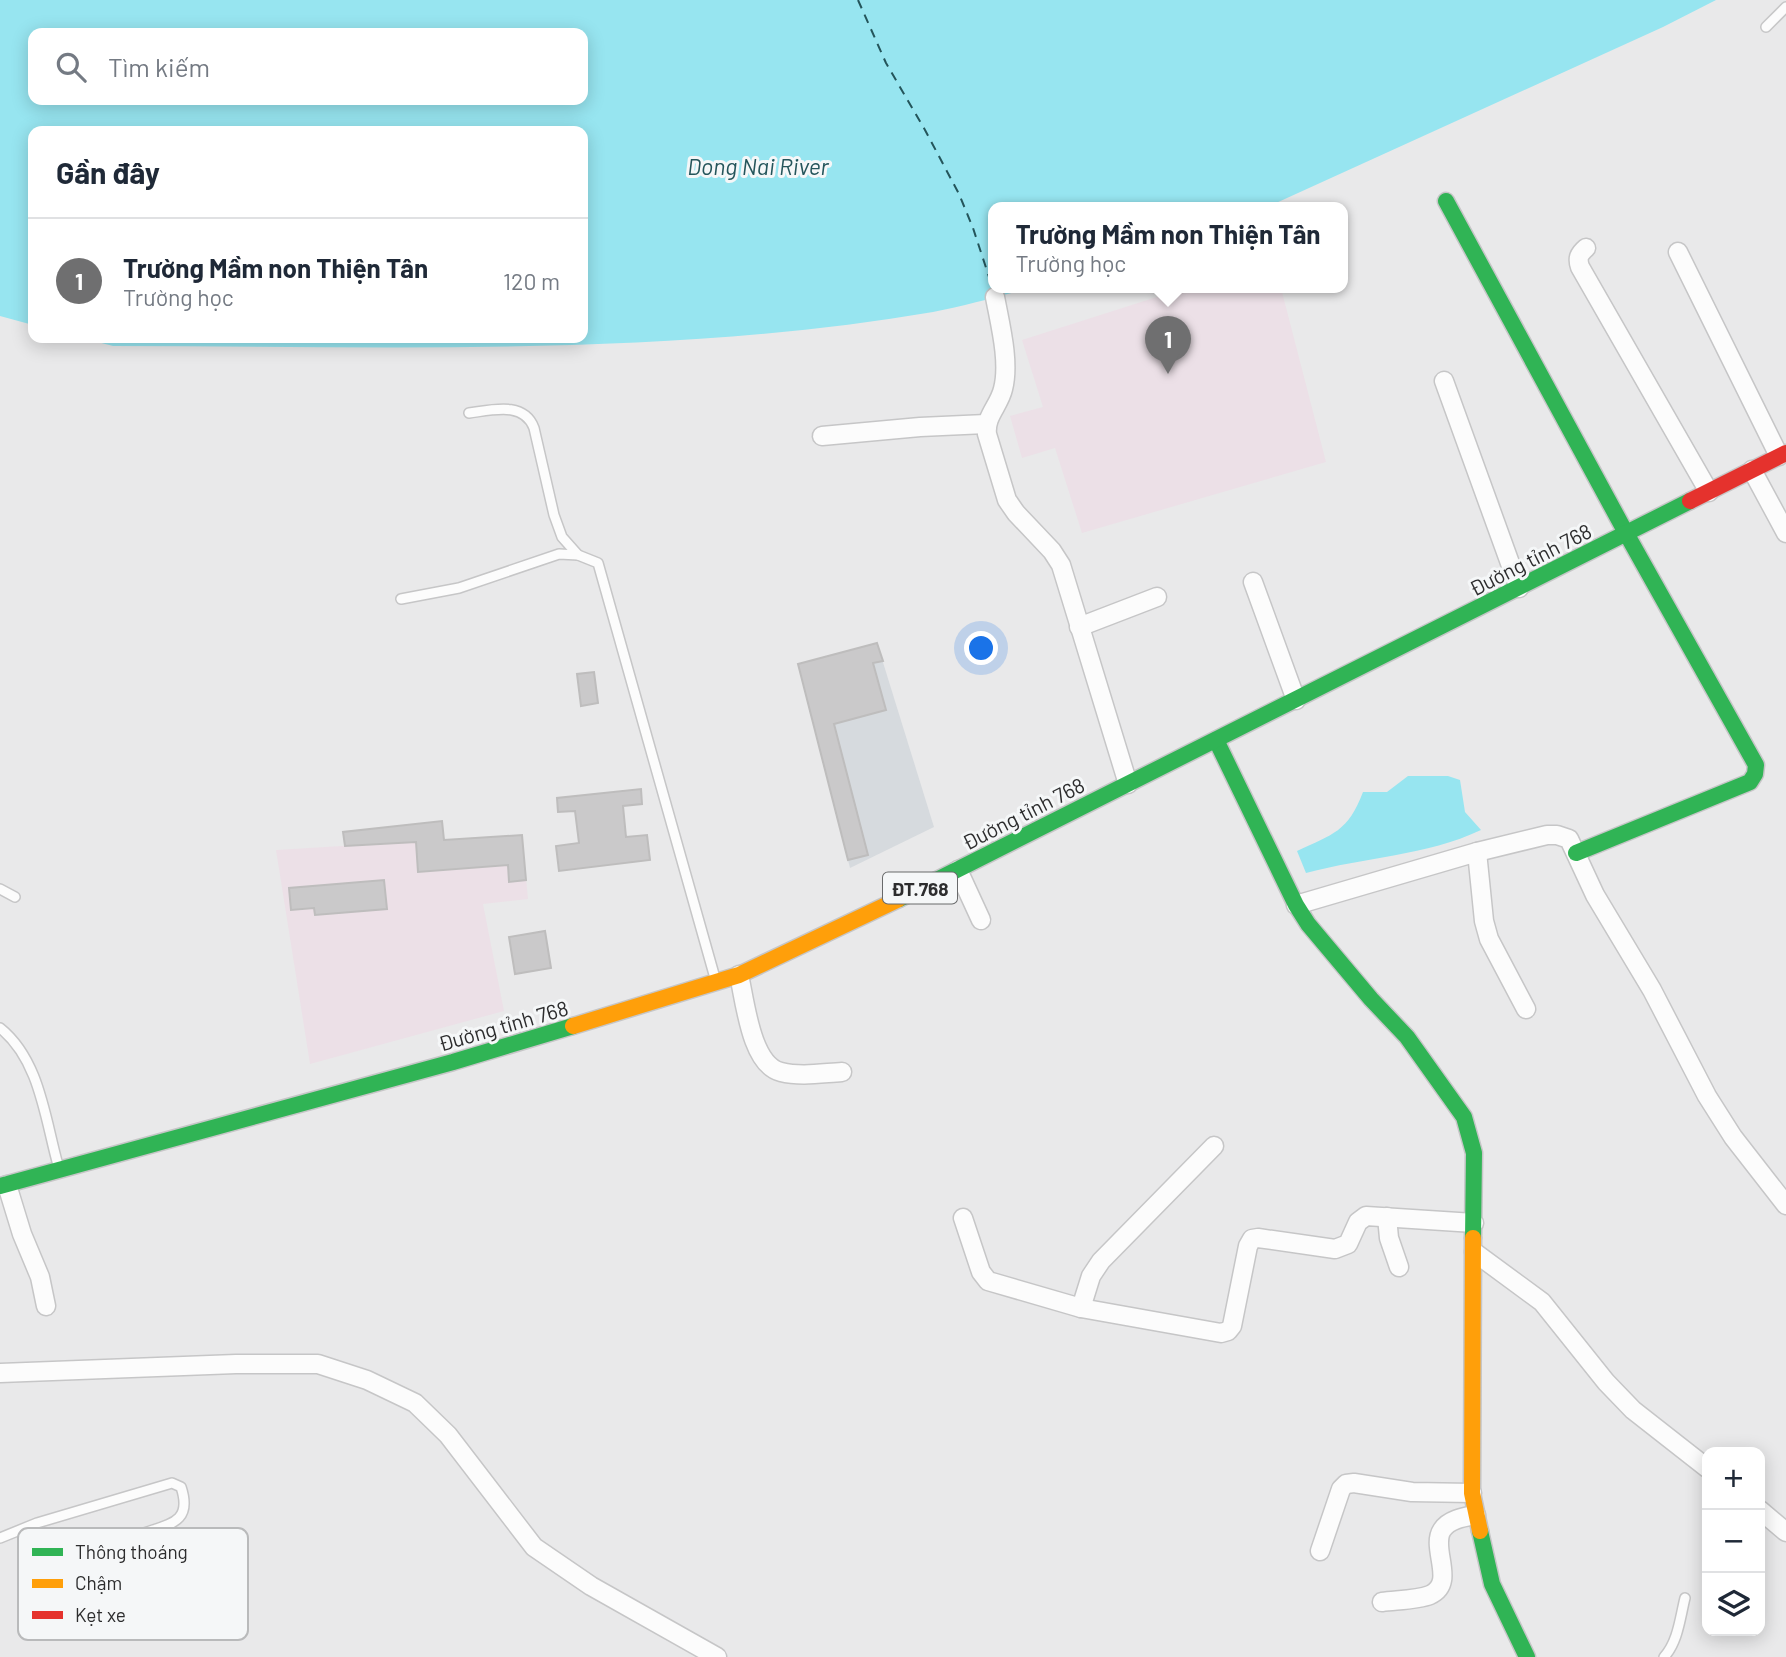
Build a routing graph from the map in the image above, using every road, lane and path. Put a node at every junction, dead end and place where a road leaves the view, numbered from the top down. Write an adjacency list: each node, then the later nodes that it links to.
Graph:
1 (1786, 7): 2 (lane)
2 (1766, 26)
3 (1446, 201): 14 (main road)
4 (1586, 248): 13 (street)
5 (1678, 252): 11 (street)
6 (995, 297): 9 (street)
7 (1444, 381): 18 (street)
8 (469, 413): 16 (lane)
9 (986, 424): 10 (street); 21 (street)
10 (822, 436)
11 (1783, 454): 12 (main road, Đường tỉnh 768 / ĐT.768)
12 (1752, 470): 13 (main road, Đường tỉnh 768 / ĐT.768); 15 (street)
13 (1709, 492): 14 (main road, Đường tỉnh 768 / ĐT.768)
14 (1626, 533): 18 (main road, Đường tỉnh 768 / ĐT.768); 26 (main road)
15 (1786, 533)
16 (579, 555): 20 (lane); 33 (lane)
17 (1253, 582): 22 (street)
18 (1519, 588): 22 (main road, Đường tỉnh 768 / ĐT.768)
19 (1157, 597): 21 (street)
20 (401, 599)
21 (1079, 627): 24 (street)
22 (1296, 700): 23 (main road, Đường tỉnh 768 / ĐT.768)
23 (1216, 740): 24 (main road, Đường tỉnh 768 / ĐT.768); 30 (main road)
24 (1128, 784): 27 (main road, Đường tỉnh 768 / ĐT.768)
25 (1477, 852): 26 (street); 30 (street); 34 (street)
26 (1576, 853): 40 (street)
27 (958, 870): 31 (street); 32 (main road, Đường tỉnh 768 / ĐT.768)
28 (0, 889): 29 (lane)
29 (15, 897)
30 (1296, 905): 43 (main road)
31 (981, 920)
32 (739, 975): 33 (main road, Đường tỉnh 768 / ĐT.768); 36 (street)
33 (717, 983): 38 (main road, Đường tỉnh 768 / ĐT.768)
34 (1526, 1009)
35 (0, 1028): 38 (lane)
36 (842, 1072)
37 (1214, 1146): 47 (street)
38 (59, 1170): 39 (main road, Đường tỉnh 768 / ĐT.768)
39 (4, 1186): 46 (street)
40 (1786, 1205)
41 (1387, 1217): 43 (street); 45 (street); 47 (street)
42 (963, 1218): 47 (street)
43 (1474, 1223): 44 (main road)
44 (1474, 1252): 49 (street); 50 (main road)
45 (1399, 1267)
46 (46, 1306)
47 (1081, 1308)
48 (0, 1373): 61 (street)
49 (1702, 1464)
50 (1472, 1493): 52 (main road); 58 (street)
51 (1765, 1514): 56 (street)
52 (1476, 1515): 60 (street); 62 (main road)
53 (25, 1528): 54 (lane)
54 (156, 1528)
55 (18, 1531): 57 (lane)
56 (1786, 1531)
57 (0, 1538)
58 (1320, 1550)
59 (1685, 1598): 63 (lane)
60 (1382, 1602)
61 (717, 1657)
62 (1527, 1657)
63 (1664, 1657)

